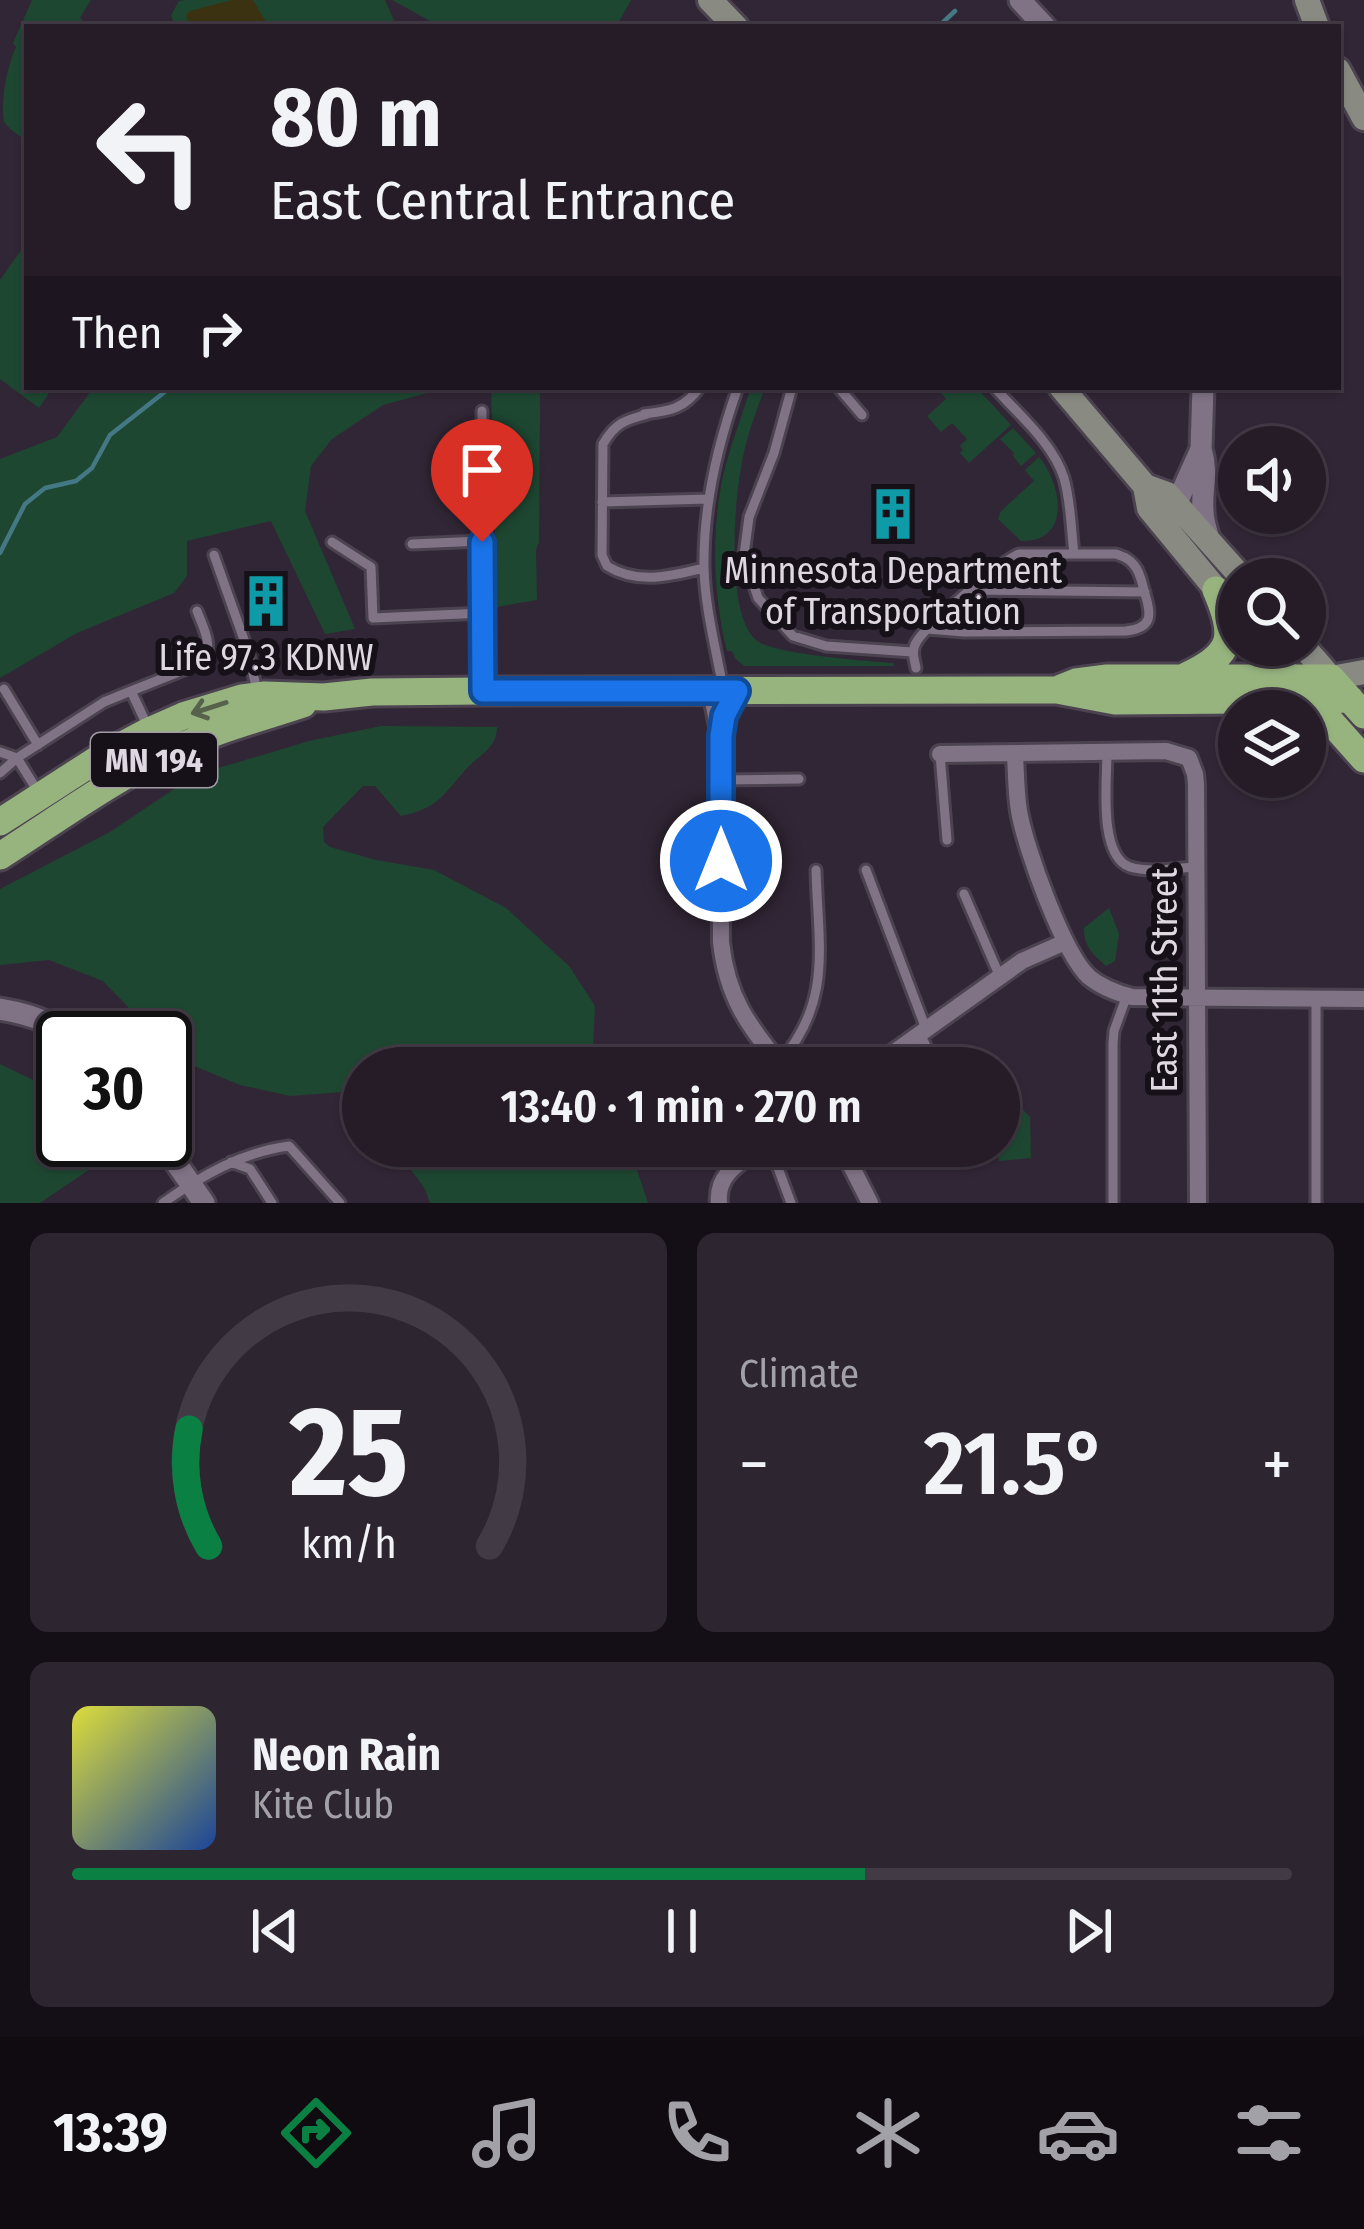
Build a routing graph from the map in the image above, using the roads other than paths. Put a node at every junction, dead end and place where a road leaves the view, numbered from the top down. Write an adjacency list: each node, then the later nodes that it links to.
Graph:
1 (710, 0): 3 (main road)
2 (1020, 0): 4 (street)
3 (734, 24)
4 (1042, 24)
5 (1341, 75): 6 (main road)
6 (1360, 105)
7 (697, 390): 20 (lane)
8 (737, 390): 19 (lane)
9 (791, 390): 37 (lane)
10 (840, 390): 15 (lane)
11 (849, 390): 15 (lane)
12 (997, 390): 26 (lane)
13 (1064, 390): 21 (main road)
14 (1203, 390): 18 (street)
15 (851, 403): 17 (lane)
16 (482, 411): 23 (lane)
17 (862, 415)
18 (1201, 448): 21 (street); 24 (street)
19 (708, 499): 20 (lane); 29 (lane)
20 (602, 502): 29 (lane)
21 (1171, 517): 24 (main road); 31 (main road)
22 (332, 542): 35 (lane)
23 (482, 542): 25 (lane); 35 (lane)
24 (1210, 543): 28 (main road)
25 (412, 544)
26 (1074, 554): 30 (lane); 32 (lane)
27 (214, 555): 50 (lane)
28 (1224, 558)
29 (704, 568): 49 (lane)
30 (971, 590): 32 (lane); 36 (lane)
31 (1216, 590): 33 (main road); 42 (highway)
32 (1145, 592): 36 (lane)
33 (1218, 592)
34 (197, 611): 47 (lane)
35 (482, 613): 48 (lane)
36 (928, 629): 37 (lane)
37 (912, 652): 40 (lane)
38 (1281, 666): 43 (main road)
39 (1322, 666): 52 (main road)
40 (916, 668)
41 (1364, 672): 52 (main road)
42 (1184, 677): 43 (highway, MN 194); 45 (highway, MN 194)
43 (1291, 677): 46 (highway); 52 (highway, MN 194)
44 (4, 689): 57 (lane)
45 (1057, 690): 49 (highway, MN 194); 53 (highway, MN 194)
46 (1297, 690)
47 (131, 691): 56 (lane); 57 (lane)
48 (483, 691): 49 (highway, MN 194); 51 (highway, MN 194)
49 (724, 691): 67 (street)
50 (258, 696): 51 (highway, MN 194); 56 (highway, MN 194, one-way to 56)
51 (324, 697): 56 (highway, MN 194)
52 (1352, 697)
53 (1218, 701)
54 (1326, 728): 63 (highway)
55 (1326, 732): 64 (highway)
56 (156, 744): 68 (highway, MN 194)
57 (38, 745): 62 (lane)
58 (0, 752): 62 (lane)
59 (1108, 752): 61 (street); 72 (lane); 72 (street, East 11th Street)
60 (940, 754): 61 (street); 70 (lane)
61 (1016, 754): 76 (street)
62 (17, 758): 65 (lane); 68 (lane)
63 (1364, 759)
64 (1364, 772)
65 (0, 773)
66 (799, 779): 67 (lane)
67 (721, 780): 85 (street)
68 (48, 808): 69 (highway, MN 194); 71 (highway, MN 194)
69 (0, 821)
70 (947, 840)
71 (0, 856)
72 (1196, 867): 79 (street, East 11th Street)
73 (816, 870): 86 (lane)
74 (866, 870): 84 (lane)
75 (964, 894): 77 (lane)
76 (1065, 943): 77 (street); 78 (street)
77 (1000, 977): 84 (street)
78 (1126, 995): 79 (street); 102 (lane)
79 (1197, 998): 80 (street); 103 (street, East 11th Street)
80 (1316, 999): 81 (street); 104 (lane)
81 (1364, 999)
82 (0, 1009): 83 (street)
83 (36, 1018)
84 (923, 1031): 87 (street); 88 (lane)
85 (765, 1047)
86 (794, 1047)
87 (901, 1047)
88 (929, 1047)
89 (231, 1162): 94 (lane); 98 (lane); 99 (lane)
90 (178, 1167): 94 (street)
91 (734, 1167): 95 (street)
92 (777, 1167): 100 (lane)
93 (852, 1167): 101 (street)
94 (190, 1184): 96 (lane); 97 (street)
95 (718, 1196)
96 (163, 1203)
97 (203, 1203)
98 (272, 1203)
99 (340, 1203)
100 (791, 1203)
101 (870, 1203)
102 (1113, 1203)
103 (1198, 1203)
104 (1316, 1203)

